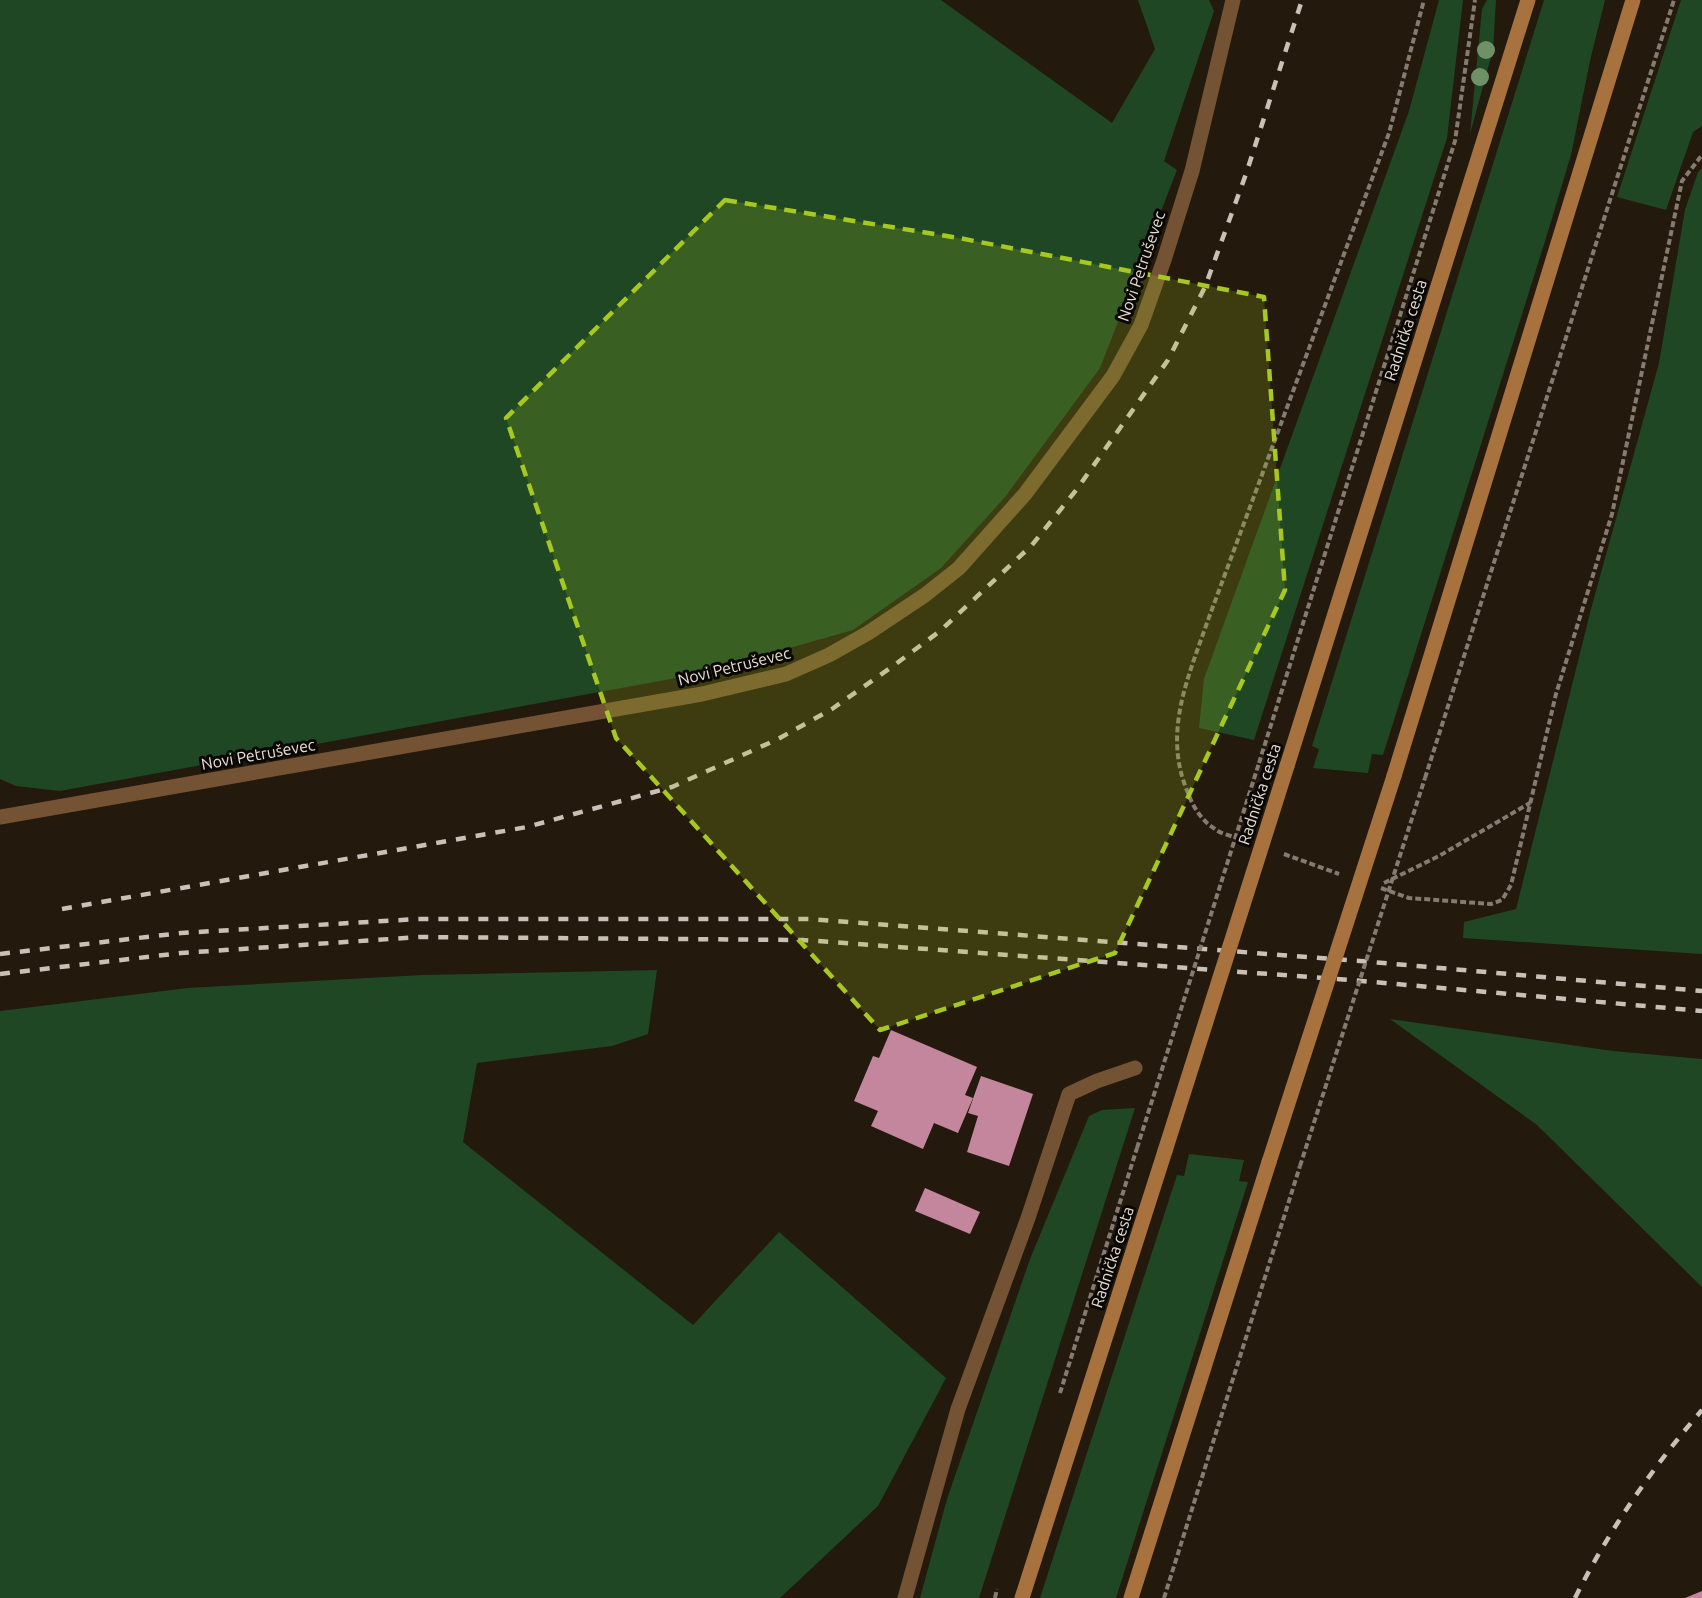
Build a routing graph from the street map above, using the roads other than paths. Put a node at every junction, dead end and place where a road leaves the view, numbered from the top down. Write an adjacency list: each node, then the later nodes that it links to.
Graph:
1 (1233, 0): 4 (street, Novi Petruševec)
2 (1528, 0): 7 (main road, Radnička cesta, bridge)
3 (1633, 0): 8 (main road, bridge)
4 (0, 816)
5 (1135, 1068): 6 (street)
6 (905, 1598)
7 (1022, 1598)
8 (1131, 1598)

